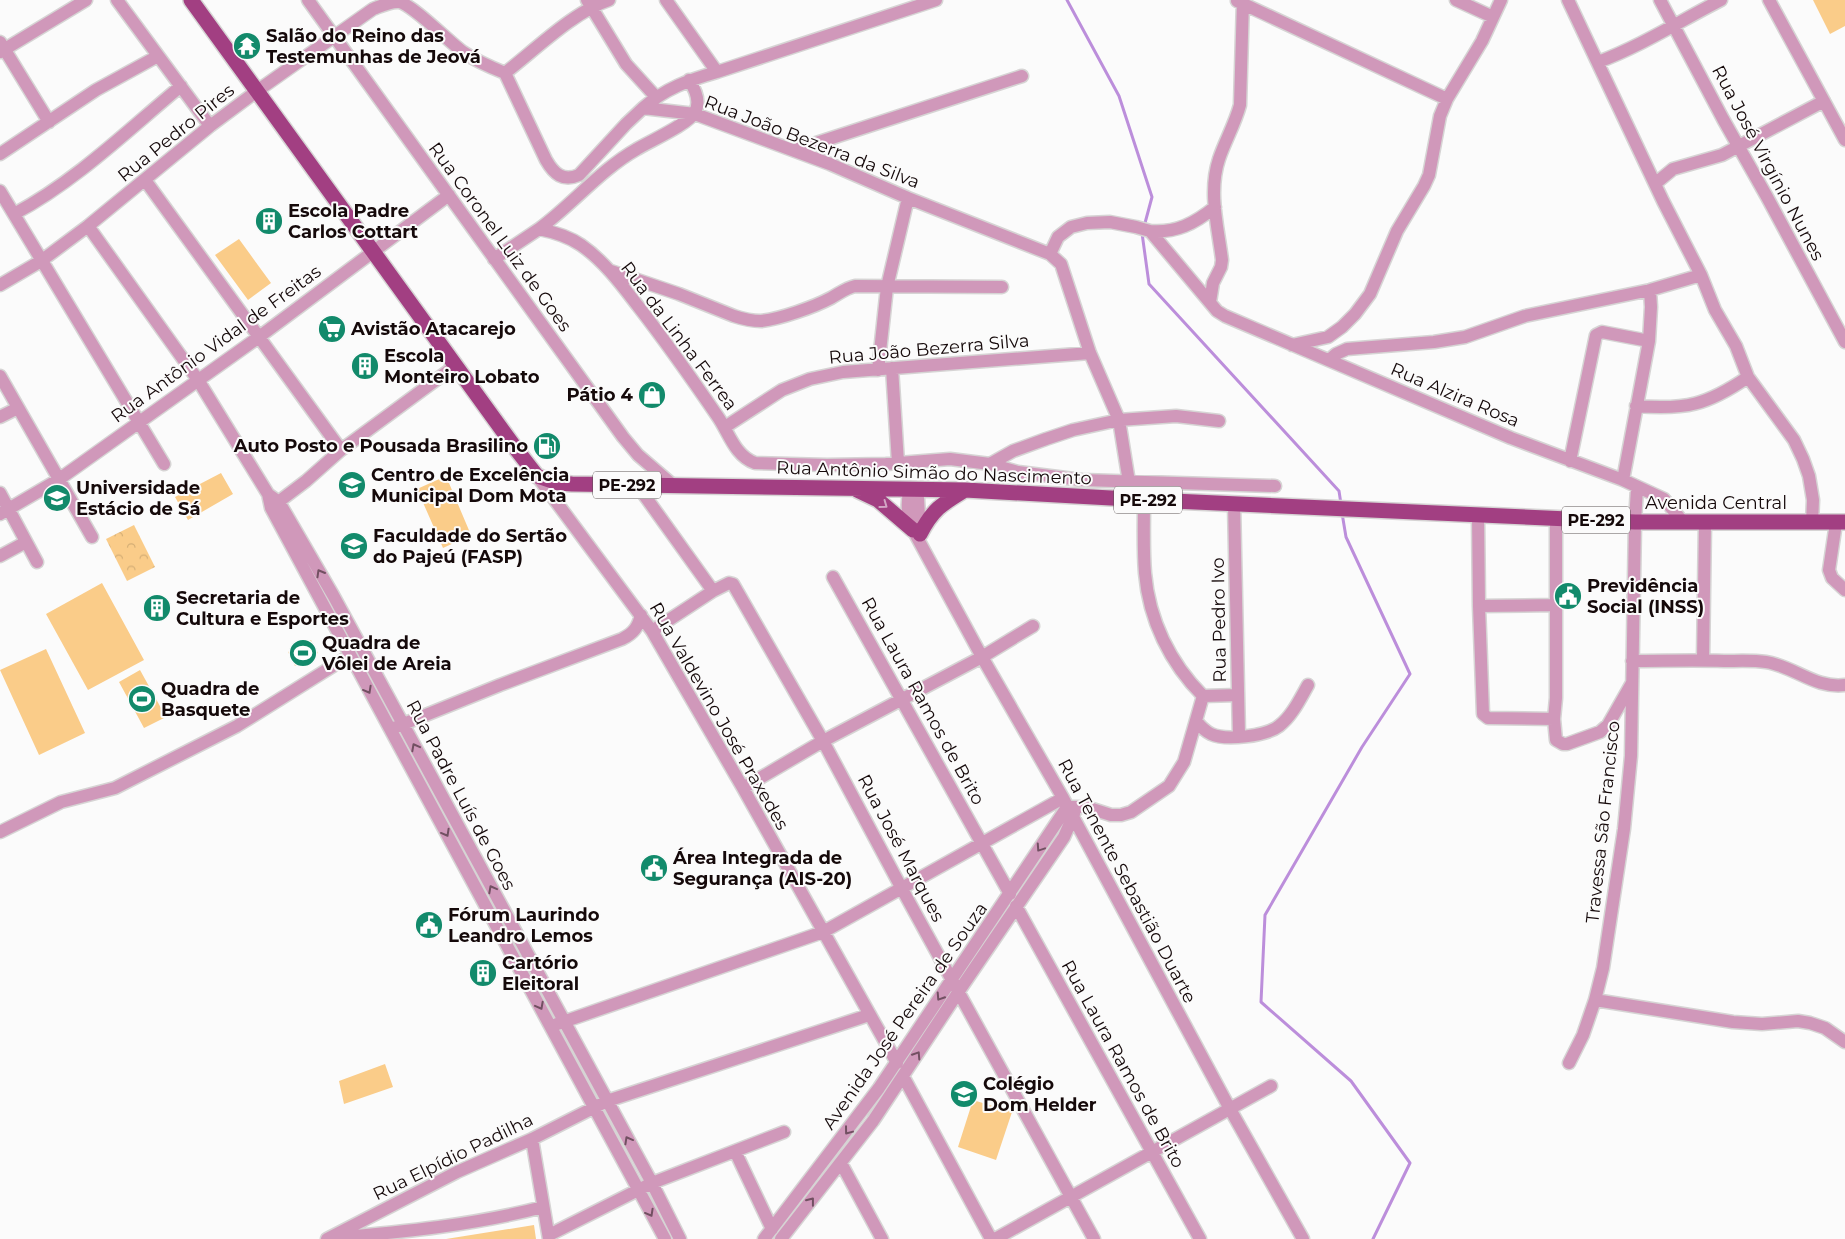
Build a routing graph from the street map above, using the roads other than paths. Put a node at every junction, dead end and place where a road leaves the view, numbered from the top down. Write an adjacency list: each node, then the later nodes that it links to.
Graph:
1 (86, 0): 20 (street)
2 (117, 0): 21 (street)
3 (191, 0): 28 (main road)
4 (308, 0): 19 (street, Rua Coronel Luiz de Goes)
5 (608, 0): 16 (street)
6 (666, 0): 23 (street)
7 (936, 0): 23 (street)
8 (1456, 0): 17 (street)
9 (1501, 0): 17 (street)
10 (1568, 0): 22 (street)
11 (1660, 0): 18 (street, Rua José Virgínio Nunes)
12 (1721, 0): 18 (street)
13 (1769, 0): 31 (street)
14 (1240, 1): 30 (street); 47 (street)
15 (371, 4): 19 (street, Rua Pedro Pires); 24 (street, Rua Pedro Pires)
16 (589, 4): 24 (street); 29 (street)
17 (1493, 17): 30 (street)
18 (1674, 24): 22 (street); 38 (street, Rua José Virgínio Nunes)
19 (334, 36): 28 (street, Rua Pedro Pires); 45 (street, Rua Coronel Luiz de Goes)
20 (2, 48): 34 (street)
21 (158, 56): 27 (street); 34 (street)
22 (1598, 62): 43 (street)
23 (717, 72): 26 (street)
24 (505, 73): 32 (street)
25 (1022, 76): 36 (street)
26 (689, 80): 29 (street); 33 (street)
27 (181, 86): 35 (street); 48 (street)
28 (257, 91): 35 (street, Rua Pedro Pires); 52 (main road)
29 (656, 97): 32 (street)
30 (1447, 98): 66 (street)
31 (1824, 101): 37 (street); 38 (street)
32 (643, 108): 33 (street, Rua João Bezerra da Silva)
33 (695, 114): 39 (street, Rua João Bezerra da Silva); 50 (street)
34 (49, 122): 40 (street)
35 (210, 126): 42 (street, Rua Pedro Pires)
36 (829, 140): 39 (street); 41 (street)
37 (1845, 140)
38 (1737, 147): 43 (street); 63 (street, Rua José Virgínio Nunes)
39 (795, 150): 41 (street, Rua João Bezerra da Silva)
40 (0, 154)
41 (830, 164): 46 (street, Rua João Bezerra da Silva)
42 (145, 180): 49 (street, Rua Pedro Pires); 64 (street)
43 (1656, 183): 57 (street)
44 (0, 190): 48 (street)
45 (449, 195): 52 (street, Rua Antônio Vidal de Freitas); 54 (street, Rua Coronel Luiz de Goes)
46 (908, 198): 53 (street, Rua João Bezerra da Silva); 60 (street)
47 (1215, 207): 51 (street); 62 (street)
48 (14, 214): 55 (street)
49 (88, 226): 55 (street, Rua Pedro Pires); 74 (street)
50 (539, 229): 54 (street); 56 (street, Rua da Linha Ferrea)
51 (1150, 232): 53 (street); 62 (street, Rua Alzira Rosa)
52 (372, 252): 64 (street, Rua Antônio Vidal de Freitas); 69 (main road)
53 (1050, 254): 67 (street, Rua João Bezerra da Silva)
54 (494, 259): 92 (street, Rua Coronel Luiz de Goes)
55 (41, 261): 58 (street, Rua Pedro Pires); 80 (street)
56 (611, 272): 60 (street); 81 (street, Rua da Linha Ferrea)
57 (1701, 274): 61 (street); 73 (street)
58 (0, 285)
59 (1002, 286): 60 (street)
60 (888, 287): 71 (street)
61 (1650, 290): 65 (street); 68 (street)
62 (1210, 302): 66 (street, Rua Alzira Rosa)
63 (1843, 334)
64 (258, 337): 74 (street, Rua Antônio Vidal de Freitas); 82 (street)
65 (1649, 341): 75 (street); 83 (street)
66 (1292, 346): 68 (street, Rua Alzira Rosa)
67 (1090, 353): 70 (street, Rua João Bezerra Silva); 78 (street)
68 (1329, 360): 83 (street, Rua Alzira Rosa)
69 (455, 366): 82 (street); 87 (main road)
70 (892, 368): 71 (street, Rua João Bezerra Silva); 84 (street)
71 (878, 370): 81 (street, Rua João Bezerra Silva)
72 (0, 376): 76 (street)
73 (1748, 376): 75 (street); 109 (street)
74 (198, 380): 80 (street, Rua Antônio Vidal de Freitas); 101 (street)
75 (1636, 406): 89 (street)
76 (18, 408): 77 (street); 88 (street)
77 (0, 417)
78 (1119, 420): 79 (street); 86 (street); 90 (street)
79 (1219, 421)
80 (139, 422): 85 (street); 88 (street, Rua Antônio Vidal de Freitas)
81 (725, 427): 84 (street, Rua da Linha Ferrea)
82 (341, 450): 101 (street)
83 (1570, 461): 89 (street, Rua Alzira Rosa)
84 (898, 463): 86 (street, Rua da Linha Ferrea)
85 (164, 464)
86 (990, 464): 90 (street, Rua da Linha Ferrea)
87 (537, 476): 91 (main road, Rua Antônio Simão do Nascimento / PE-292); 121 (street, Rua Valdevino José Praxedes)
88 (58, 480): 103 (street, Rua Antônio Vidal de Freitas); 112 (street)
89 (1623, 480): 96 (street, Rua Alzira Rosa)
90 (1129, 482): 93 (street, Rua da Linha Ferrea); 99 (street)
91 (637, 485): 92 (main road, Rua Antônio Simão do Nascimento / PE-292); 118 (street)
92 (674, 486): 94 (main road, Rua Antônio Simão do Nascimento / PE-292)
93 (1275, 486)
94 (851, 488): 95 (main road, Rua Antônio Simão do Nascimento / PE-292); 111 (main road, one-way to 111)
95 (910, 488): 97 (main road, Rua Antônio Simão do Nascimento / PE-292); 111 (street, Rua Tenente Sebastião Duarte)
96 (1637, 488): 106 (street, Travessa São Francisco); 107 (street, Rua Alzira Rosa)
97 (965, 490): 99 (main road, Rua Antônio Simão do Nascimento / PE-292); 111 (main road)
98 (0, 493): 103 (street)
99 (1137, 500): 100 (main road, Rua Antônio Simão do Nascimento / PE-292); 132 (street)
100 (1234, 504): 102 (main road, Rua Antônio Simão do Nascimento / PE-292); 131 (street, Rua Pedro Ivo)
101 (275, 505): 124 (street, Rua Padre Luís de Goes); 136 (street, Rua Padre Luís de Goes, one-way to 101)
102 (1347, 509): 104 (main road, Avenida Central / PE-292)
103 (5, 512): 113 (street)
104 (1478, 515): 105 (main road, Avenida Central / PE-292); 120 (street)
105 (1556, 518): 106 (main road, Avenida Central / PE-292); 119 (street)
106 (1635, 522): 107 (main road, Avenida Central / PE-292); 127 (street, Travessa São Francisco)
107 (1683, 522): 108 (main road, Avenida Central / PE-292)
108 (1705, 522): 109 (main road, Avenida Central / PE-292); 126 (street)
109 (1812, 523): 110 (main road, Avenida Central / PE-292)
110 (1840, 523): 117 (street)
111 (917, 535): 125 (street, Rua Tenente Sebastião Duarte)
112 (92, 537)
113 (26, 542): 114 (street); 115 (street)
114 (0, 556)
115 (37, 562)
116 (833, 578): 133 (street, Rua Laura Ramos de Brito)
117 (1845, 590)
118 (713, 591): 123 (street); 139 (street, Rua José Marques)
119 (1555, 604): 120 (street); 134 (street)
120 (1478, 606): 134 (street)
121 (641, 615): 123 (street, Rua Valdevino José Praxedes); 136 (street)
122 (1034, 626): 125 (street)
123 (652, 631): 140 (street, Rua Valdevino José Praxedes)
124 (349, 656): 137 (street, Rua Padre Luís de Goes, one-way to 137); 142 (street)
125 (982, 657): 133 (street); 141 (street, Rua Tenente Sebastião Duarte)
126 (1703, 660): 127 (street); 130 (street)
127 (1632, 661): 128 (street, Travessa São Francisco)
128 (1633, 682): 134 (street); 150 (street, Travessa São Francisco)
129 (1308, 685): 138 (street)
130 (1845, 685)
131 (1238, 695): 132 (street); 138 (street, Rua Pedro Ivo)
132 (1202, 696): 135 (street)
133 (902, 700): 139 (street); 143 (street, Rua Laura Ramos de Brito)
134 (1554, 719)
135 (1197, 722): 138 (street); 141 (street)
136 (402, 723): 137 (street); 152 (street, Rua Padre Luís de Goes, one-way to 136)
137 (390, 730): 153 (street, Rua Padre Luís de Goes, one-way to 153)
138 (1239, 736)
139 (823, 741): 140 (street); 144 (street, Rua José Marques)
140 (743, 788): 147 (street, Rua Valdevino José Praxedes)
141 (1070, 808): 143 (street); 145 (street, Avenida José Pereira de Souza, one-way to 145); 146 (street, Avenida José Pereira de Souza); 161 (street, Rua Tenente Sebastião Duarte)
142 (0, 832)
143 (982, 842): 144 (street); 145 (street, Rua Laura Ramos de Brito)
144 (902, 889): 147 (street); 148 (street, Rua José Marques)
145 (1010, 894): 148 (street, Avenida José Pereira de Souza)
146 (1016, 906): 149 (street, Avenida José Pereira de Souza); 165 (street, Rua Laura Ramos de Brito)
147 (823, 932): 151 (street, Rua Valdevino José Praxedes); 152 (street)
148 (952, 978): 149 (street, Rua José Marques); 155 (street, Avenida José Pereira de Souza, one-way to 155)
149 (958, 991): 157 (street, Avenida José Pereira de Souza, one-way to 149); 169 (street, Rua José Marques)
150 (1595, 1000): 154 (street); 156 (street, Travessa São Francisco)
151 (869, 1015): 155 (street, Rua Valdevino José Praxedes); 159 (street, Rua Elpídio Padilha)
152 (564, 1021): 153 (street); 159 (street, Rua Padre Luís de Goes)
153 (550, 1027): 160 (street, Rua Padre Luís de Goes)
154 (1845, 1042)
155 (897, 1063): 171 (street, Avenida José Pereira de Souza, one-way to 171)
156 (1569, 1063)
157 (903, 1076): 166 (street, Avenida José Pereira de Souza); 178 (street)
158 (1271, 1086): 161 (street)
159 (607, 1101): 160 (street, Rua Elpídio Padilha); 167 (street, Rua Padre Luís de Goes, one-way to 159)
160 (594, 1108): 163 (street, Rua Elpídio Padilha); 168 (street, Rua Padre Luís de Goes)
161 (1230, 1109): 165 (street); 182 (street, Rua Tenente Sebastião Duarte)
162 (784, 1132): 164 (street)
163 (532, 1139): 170 (street); 173 (street, Rua Elpídio Padilha)
164 (735, 1151): 167 (street); 171 (street)
165 (1152, 1152): 169 (street); 181 (street, Rua Laura Ramos de Brito)
166 (841, 1164): 176 (street, Avenida José Pereira de Souza, one-way to 166); 177 (street)
167 (652, 1183): 168 (street); 175 (street, Rua Padre Luís de Goes)
168 (638, 1190): 172 (street); 174 (street, Rua Padre Luís de Goes, one-way to 174)
169 (1071, 1197): 179 (street); 180 (street, Rua José Marques)
170 (544, 1206): 172 (street); 173 (street)
171 (768, 1234)
172 (549, 1237)
173 (328, 1239)
174 (665, 1239)
175 (680, 1239)
176 (781, 1239)
177 (882, 1239)
178 (991, 1239)
179 (995, 1239)
180 (1094, 1239)
181 (1200, 1239)
182 (1302, 1239)

